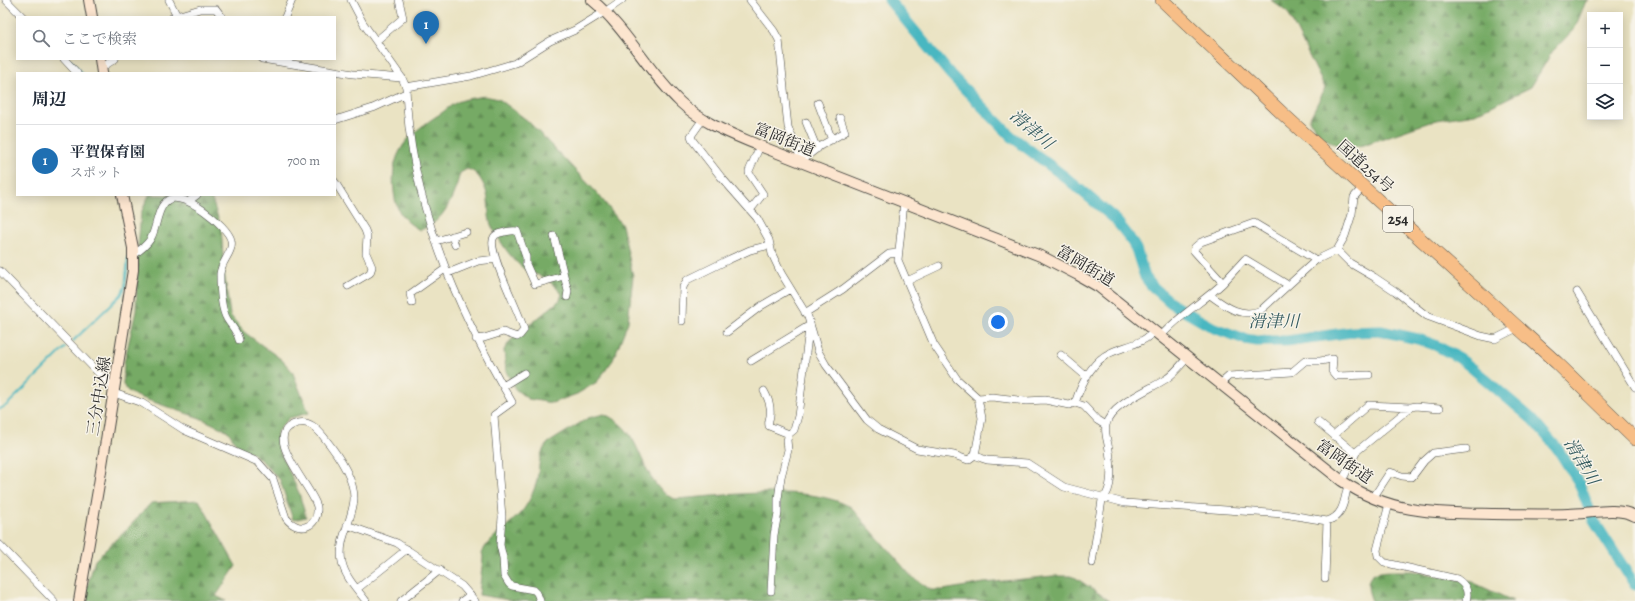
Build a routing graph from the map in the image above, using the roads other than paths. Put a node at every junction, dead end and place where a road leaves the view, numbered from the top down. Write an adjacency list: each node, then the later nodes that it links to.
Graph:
1 (6, 0): 12 (street)
2 (89, 0): 13 (street)
3 (169, 0): 14 (street)
4 (292, 0): 16 (street)
5 (351, 0): 17 (street)
6 (399, 0): 17 (street)
7 (592, 0): 11 (street, 富岡街道)
8 (622, 0): 11 (street)
9 (750, 0): 33 (street)
10 (1162, 0): 35 (highway, 国道254号 / 254)
11 (605, 12): 24 (street); 27 (street, 富岡街道)
12 (22, 16)
13 (92, 16)
14 (175, 16): 15 (street)
15 (221, 16)
16 (285, 16)
17 (376, 41): 23 (street)
18 (65, 60): 22 (street)
19 (113, 60): 21 (street)
20 (269, 60): 23 (street)
21 (101, 67)
22 (76, 72)
23 (402, 78): 24 (street)
24 (406, 90): 28 (street); 44 (street)
25 (818, 103): 30 (street)
26 (840, 118): 30 (street)
27 (703, 119): 31 (street, 富岡街道); 40 (street)
28 (336, 120)
29 (806, 122): 32 (street)
30 (832, 140): 32 (street)
31 (760, 146): 33 (street, 富岡街道); 40 (street)
32 (817, 149): 33 (street)
33 (800, 158): 39 (street, 富岡街道)
34 (336, 184): 59 (street)
35 (1363, 187): 47 (street); 68 (highway, 国道254号 / 254)
36 (122, 196): 49 (street, 三分中込線)
37 (196, 196): 38 (street)
38 (189, 201): 49 (street); 72 (street)
39 (904, 202): 48 (street); 70 (street, 富岡街道)
40 (751, 209): 46 (street)
41 (466, 232): 42 (street)
42 (452, 236): 44 (street); 45 (street)
43 (554, 236): 55 (street)
44 (436, 241): 54 (street)
45 (455, 245)
46 (770, 245): 60 (street); 66 (street)
47 (1337, 250): 51 (street); 68 (street)
48 (898, 253): 56 (street); 65 (street)
49 (134, 256): 83 (street, 三分中込線)
50 (496, 258): 54 (street); 55 (street); 71 (street)
51 (1316, 260): 57 (street); 58 (street)
52 (939, 266): 56 (street)
53 (0, 271): 83 (street)
54 (447, 271): 64 (street); 71 (street)
55 (564, 276): 63 (street)
56 (907, 281): 84 (street)
57 (1223, 283): 58 (street); 62 (street)
58 (1288, 285): 62 (street)
59 (348, 286)
60 (790, 290): 65 (street); 69 (street)
61 (1577, 292): 81 (street)
62 (1209, 296): 70 (street)
63 (567, 298)
64 (412, 304)
65 (805, 313): 67 (street)
66 (682, 322)
67 (810, 325): 75 (street); 90 (street); 95 (street)
68 (1517, 328): 92 (highway, 国道254号 / 254)
69 (727, 332)
70 (1158, 334): 74 (street, 富岡街道); 78 (street)
71 (476, 339): 80 (street)
72 (239, 340)
73 (1061, 355): 78 (street)
74 (1187, 358): 79 (street, 富岡街道); 89 (street)
75 (751, 361)
76 (524, 373): 80 (street)
77 (1369, 375): 79 (street)
78 (1087, 377): 85 (street)
79 (1220, 384): 96 (street, 富岡街道)
80 (503, 386): 117 (street)
81 (1635, 387)
82 (764, 391): 90 (street)
83 (114, 393): 102 (street); 112 (street, 三分中込線)
84 (978, 398): 85 (street); 95 (street)
85 (1075, 403): 89 (street)
86 (1411, 407): 87 (street); 91 (street); 94 (street)
87 (1440, 408)
88 (1318, 422): 91 (street)
89 (1105, 425): 97 (street)
90 (789, 434): 109 (street)
91 (1335, 437): 94 (street)
92 (1635, 438)
93 (1466, 449): 98 (street)
94 (1355, 453): 96 (street)
95 (975, 455): 97 (street)
96 (1345, 483): 98 (street, 富岡街道); 101 (street)
97 (1105, 497): 101 (street); 105 (street)
98 (1373, 498): 99 (street, 富岡街道)
99 (1388, 504): 100 (street, 富岡街道); 118 (street)
100 (1635, 516)
101 (1327, 522): 107 (street)
102 (347, 525): 104 (street); 108 (street)
103 (0, 545): 111 (street)
104 (407, 549): 106 (street); 108 (street)
105 (1092, 563)
106 (440, 570): 110 (street); 114 (street)
107 (1325, 578)
108 (356, 589): 113 (street)
109 (770, 591)
110 (470, 595): 115 (street); 116 (street)
111 (54, 601)
112 (78, 601)
113 (366, 601)
114 (401, 601)
115 (462, 601)
116 (475, 601)
117 (540, 601)
118 (1466, 601)

